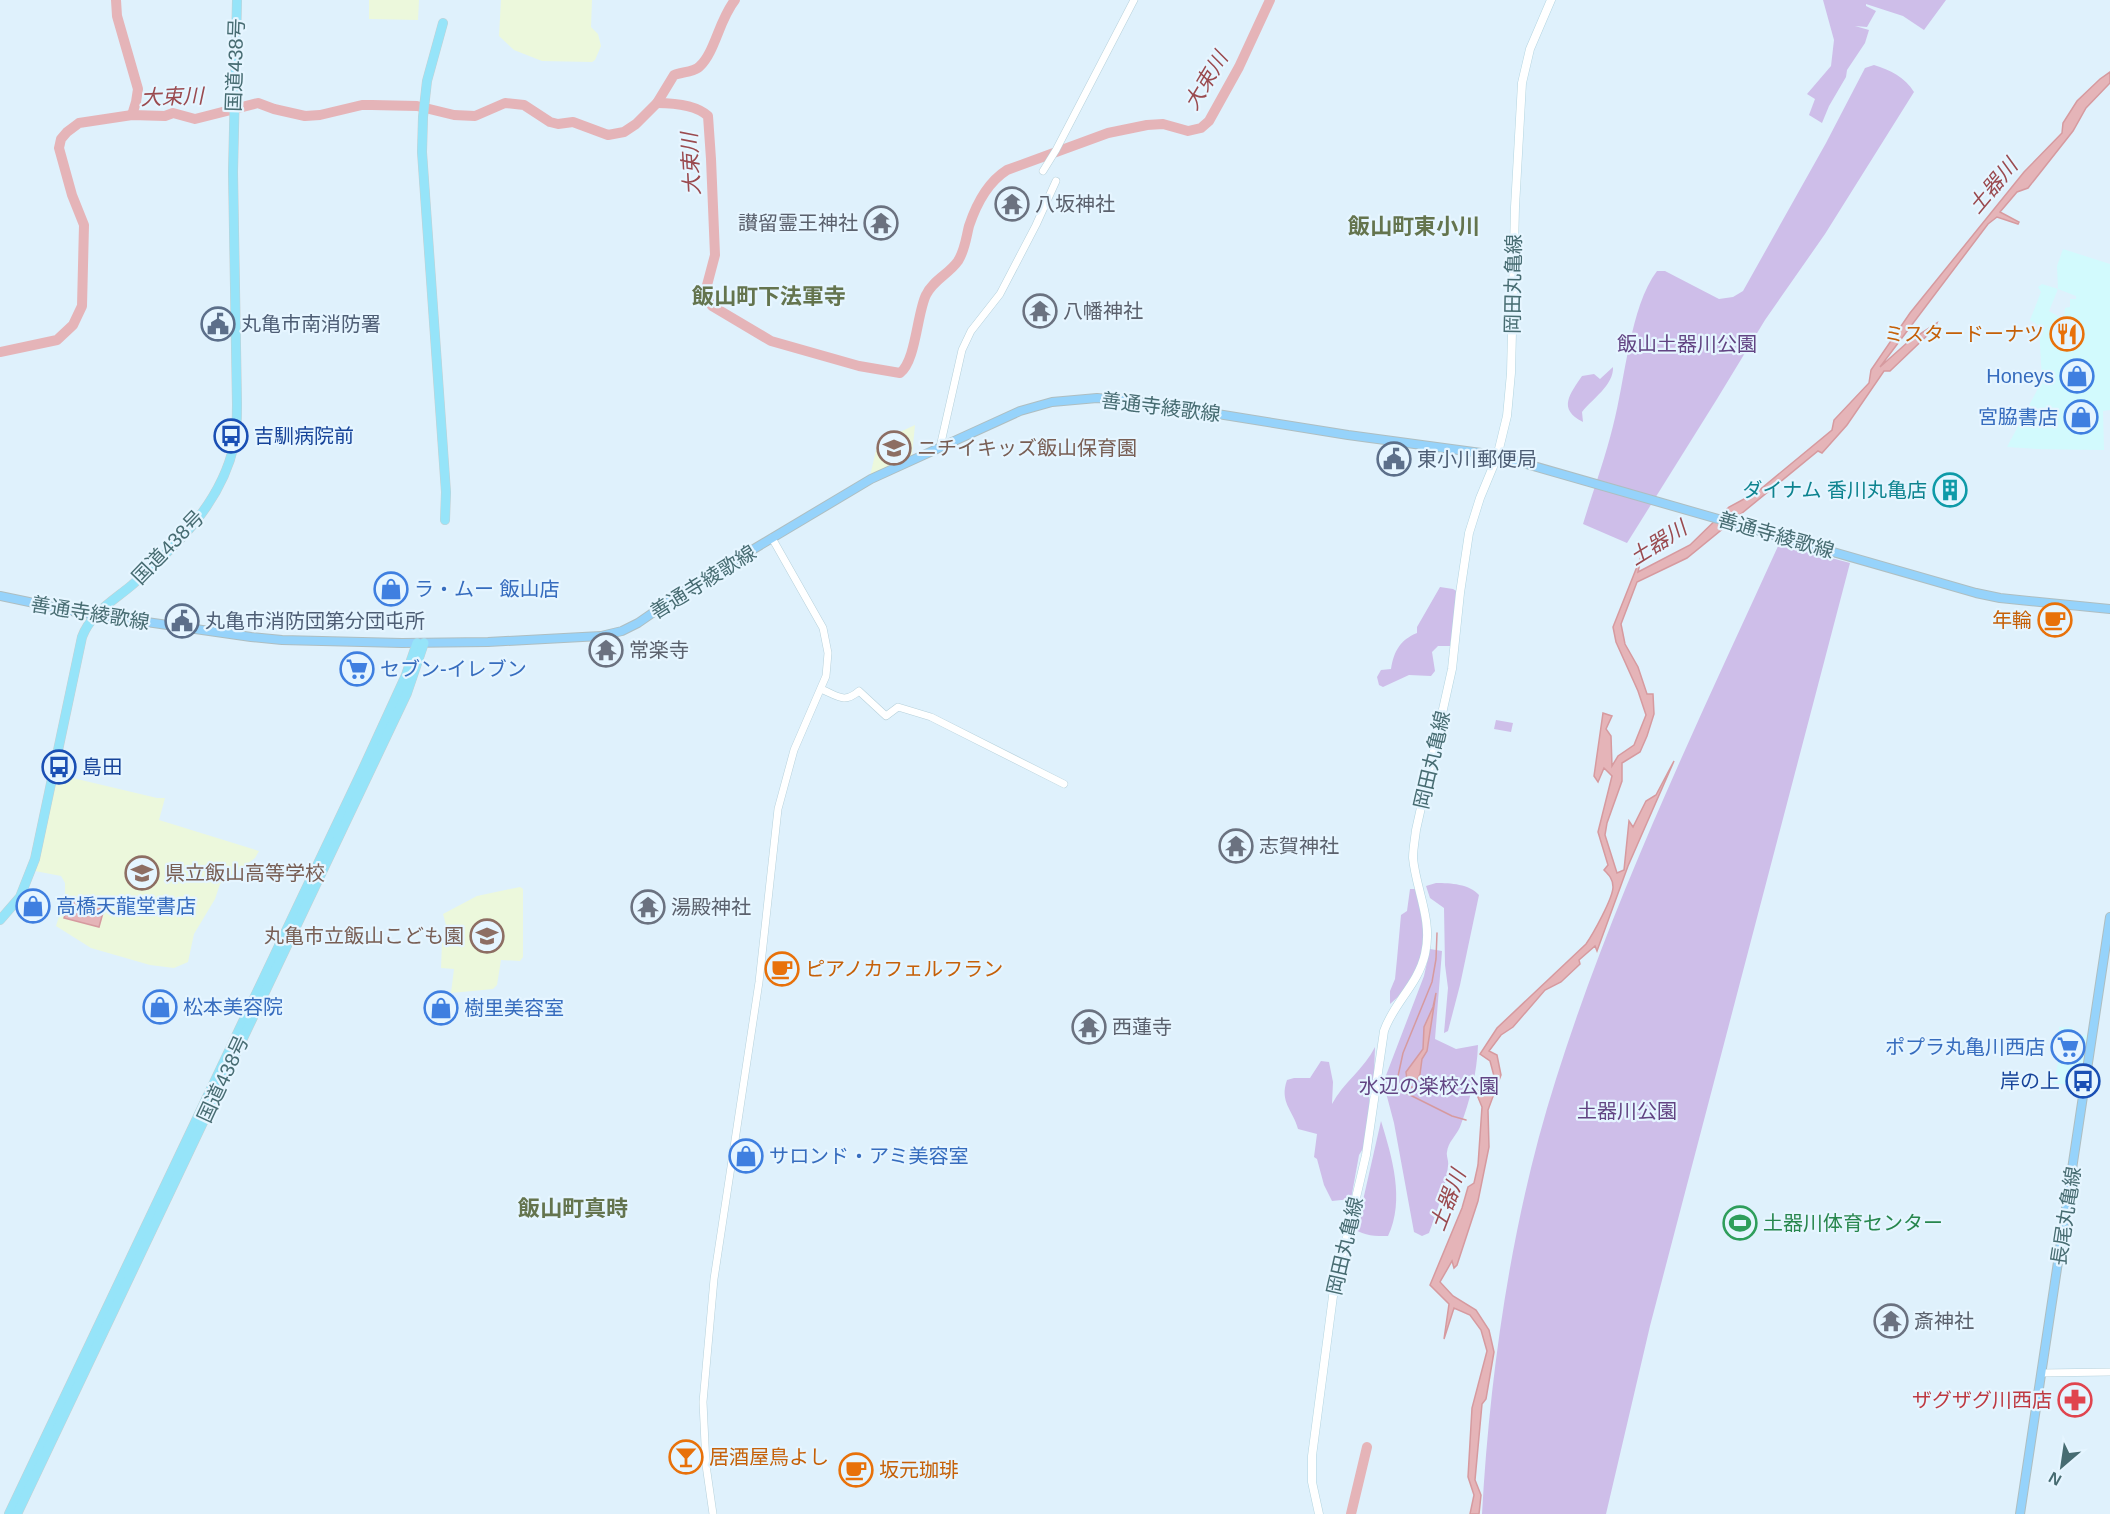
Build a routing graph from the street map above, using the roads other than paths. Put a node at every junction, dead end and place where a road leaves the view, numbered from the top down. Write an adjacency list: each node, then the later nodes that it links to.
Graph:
1 (237, 0): 13 (highway, 国道438号)
2 (1134, 0): 5 (street)
3 (1551, 0): 8 (main road, 岡田丸亀線)
4 (443, 23): 9 (highway)
5 (1043, 171)
6 (1056, 182): 7 (street)
7 (940, 447): 8 (main road, 善通寺綾歌線); 10 (main road, 善通寺綾歌線)
8 (1497, 457): 12 (main road, 善通寺綾歌線); 24 (main road, 岡田丸亀線)
9 (446, 520)
10 (772, 538): 14 (main road, 善通寺綾歌線); 15 (street)
11 (0, 596): 13 (main road, 善通寺綾歌線)
12 (2110, 609)
13 (96, 614): 14 (main road, 善通寺綾歌線); 18 (highway, 国道438号)
14 (421, 643): 21 (highway, 国道438号); 22 (highway, 国道438号)
15 (821, 689): 16 (street); 23 (street)
16 (1064, 784)
17 (2110, 917): 20 (main road, 長尾丸亀線)
18 (0, 920)
19 (2110, 1372): 20 (street)
20 (2042, 1373): 25 (main road, 長尾丸亀線)
21 (9, 1514)
22 (17, 1514)
23 (713, 1514)
24 (1319, 1514)
25 (2020, 1514)

